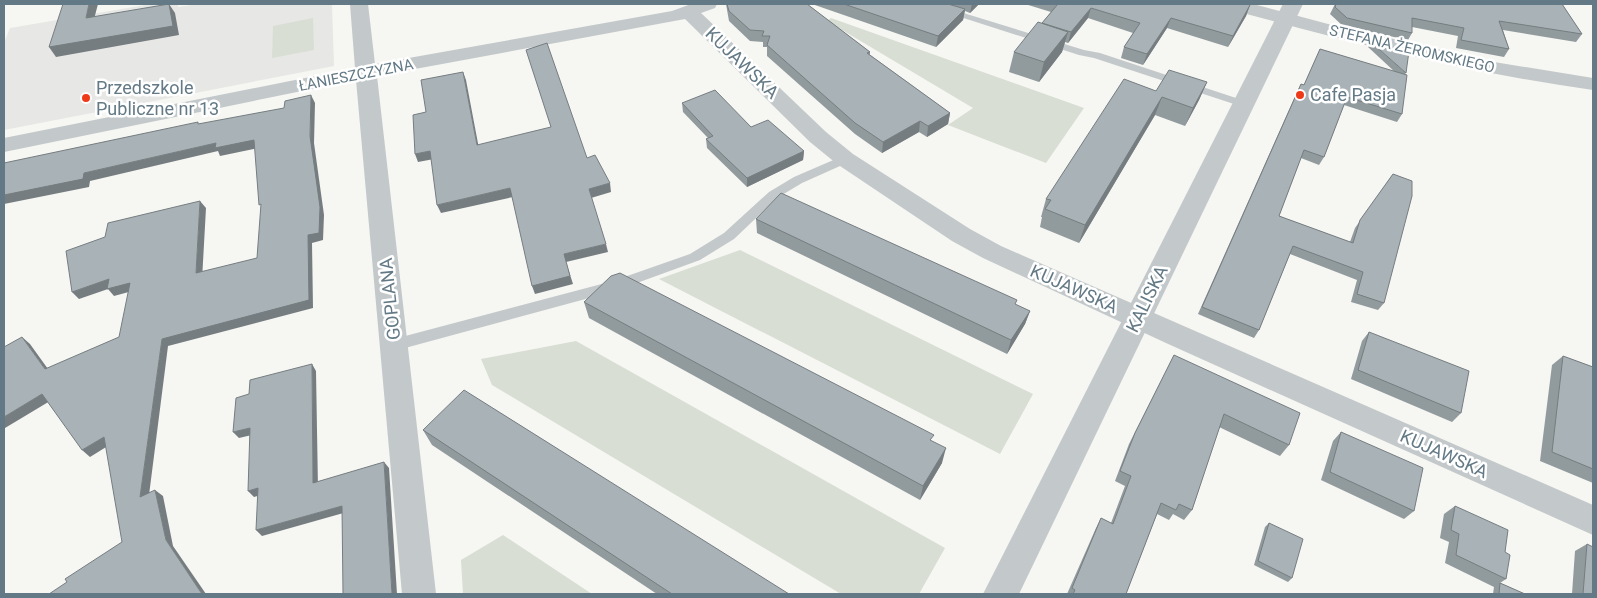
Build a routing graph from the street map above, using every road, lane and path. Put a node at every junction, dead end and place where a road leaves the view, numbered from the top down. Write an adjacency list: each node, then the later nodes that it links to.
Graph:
1 (359, 4): 6 (street, GOPLANA)
2 (925, 4): 8 (lane)
3 (1232, 4): 5 (street, STEFANA ŻEROMSKIEGO)
4 (698, 8): 6 (street, ŁANIESZCZYZNA); 10 (street, KUJAWSKA)
5 (1290, 11): 7 (street, STEFANA ŻEROMSKIEGO); 8 (street, KALISKA)
6 (367, 72): 9 (street, ŁANIESZCZYZNA); 12 (street, GOPLANA)
7 (1593, 84)
8 (1244, 104): 11 (street, KALISKA)
9 (4, 145)
10 (845, 159): 11 (street, KUJAWSKA); 12 (lane)
11 (1138, 318): 13 (street, KUJAWSKA); 15 (street, KALISKA)
12 (394, 345): 14 (street, GOPLANA)
13 (1593, 520)
14 (419, 594)
15 (1001, 594)

